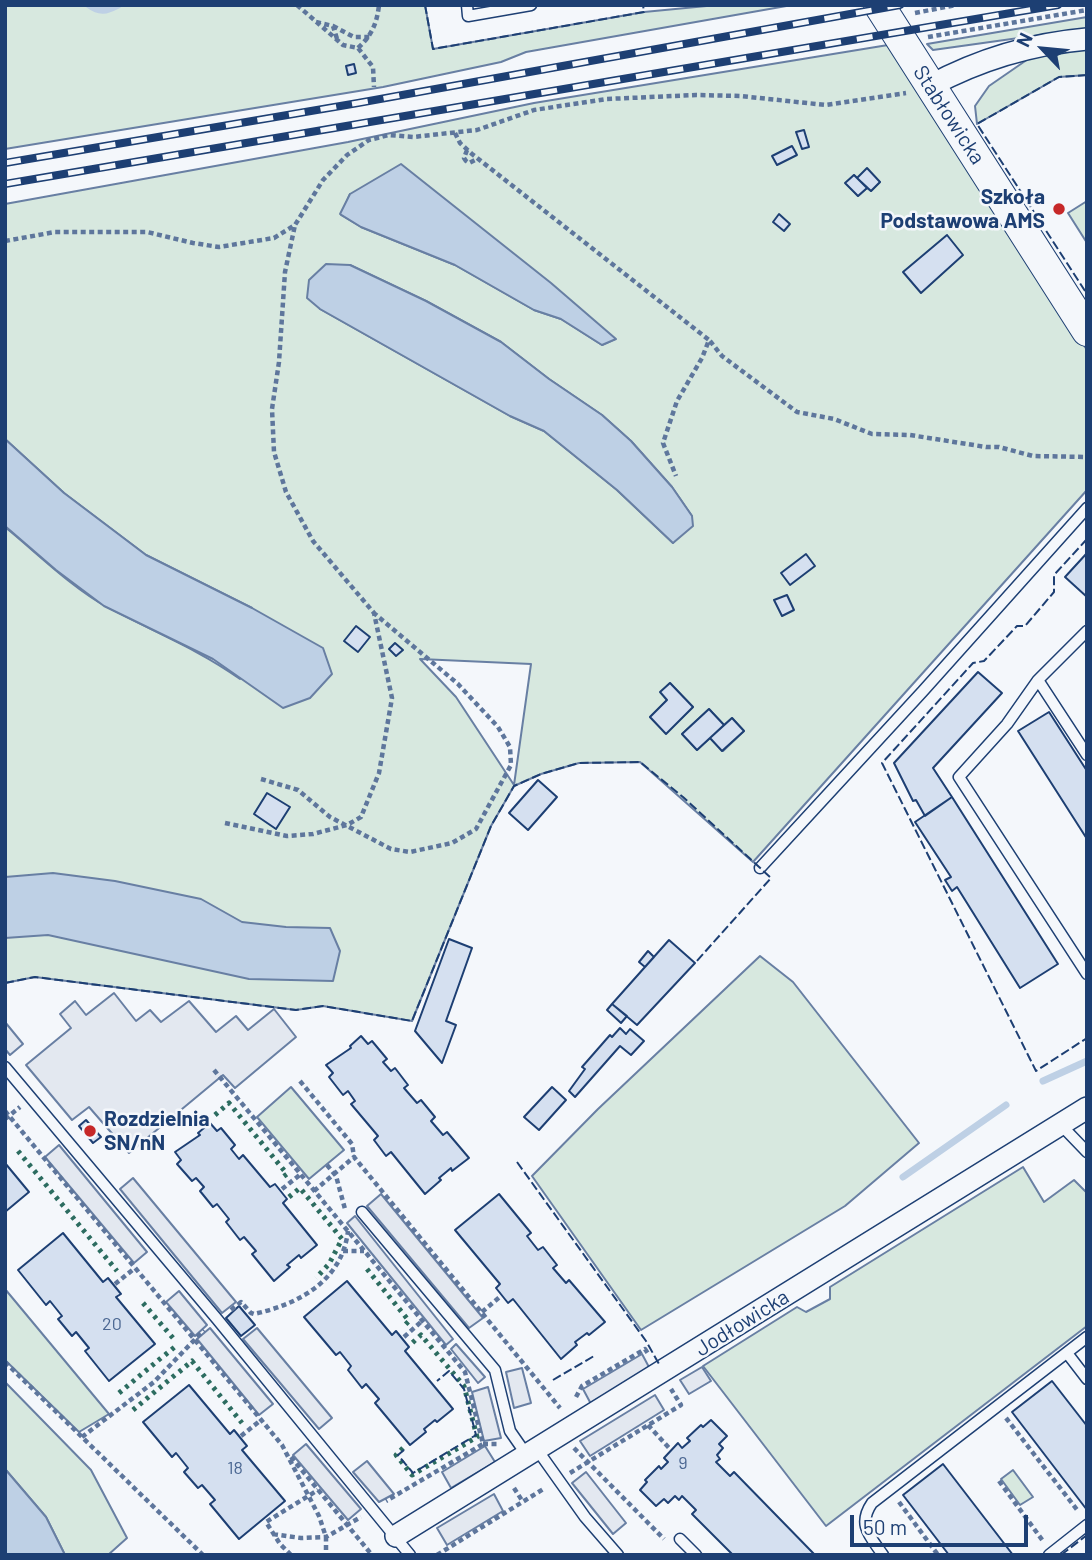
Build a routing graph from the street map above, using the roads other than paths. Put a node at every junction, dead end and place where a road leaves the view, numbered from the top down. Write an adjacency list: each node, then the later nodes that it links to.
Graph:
1 (467, 5): 2 (lane)
2 (531, 5)
3 (879, 5): 5 (street, Stabłowicka)
4 (1087, 39): 5 (street)
5 (930, 86): 6 (street, Stabłowicka)
6 (1087, 331)
7 (1087, 508): 11 (lane)
8 (1087, 631): 9 (lane)
9 (1038, 680): 10 (lane); 12 (lane)
10 (1087, 755)
11 (760, 868)
12 (1087, 974)
13 (5, 1067): 23 (lane)
14 (1087, 1108): 15 (street, Jodłowicka)
15 (1060, 1125): 16 (lane); 21 (street, Jodłowicka)
16 (1087, 1152)
17 (362, 1212): 21 (lane)
18 (1087, 1337): 19 (lane)
19 (1067, 1353): 20 (lane); 29 (lane)
20 (1087, 1378)
21 (531, 1451): 23 (street, Jodłowicka); 27 (lane)
22 (1087, 1525): 25 (lane)
23 (396, 1536): 26 (lane)
24 (680, 1539): 28 (lane)
25 (1051, 1554)
26 (410, 1555)
27 (618, 1555)
28 (696, 1555)
29 (883, 1555)

